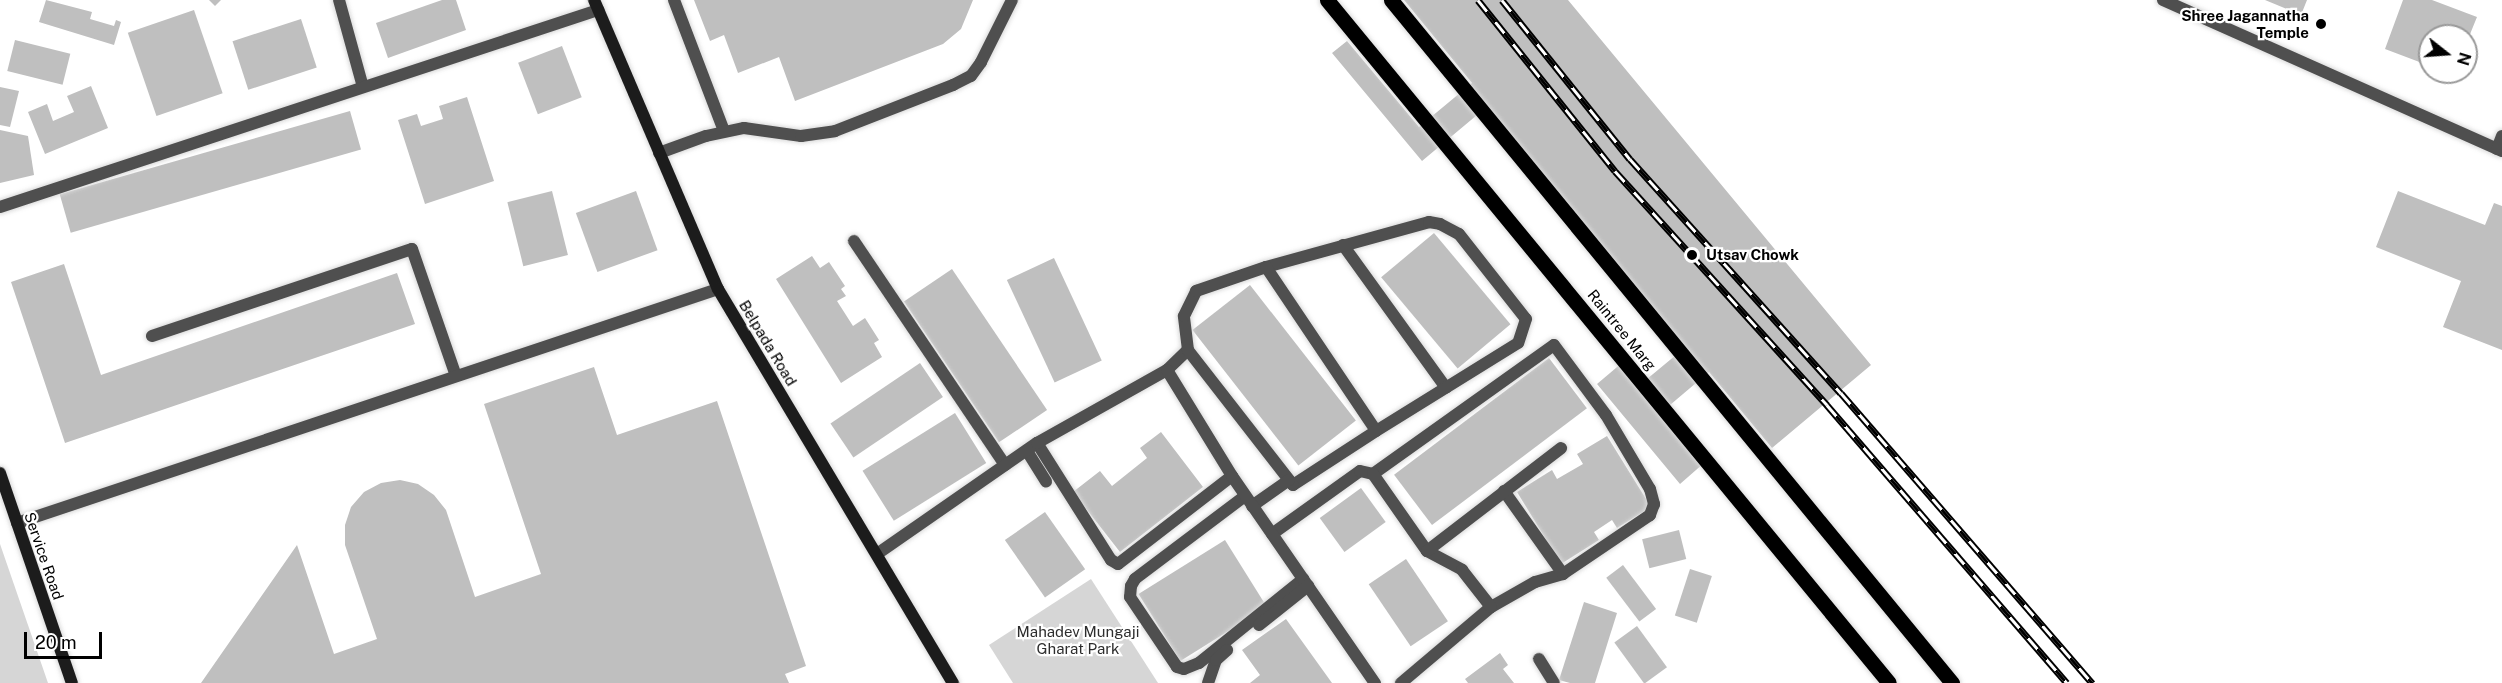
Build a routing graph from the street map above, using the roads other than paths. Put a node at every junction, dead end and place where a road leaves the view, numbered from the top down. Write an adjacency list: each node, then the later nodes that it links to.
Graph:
1 (339, 0): 8 (street)
2 (674, 0): 9 (street)
3 (1012, 0): 9 (street)
4 (1327, 0): 48 (main road, Raintree Marg)
5 (1391, 0): 49 (main road, Raintree Marg)
6 (2163, 0): 11 (street)
7 (596, 5): 8 (street); 12 (street, Belpada Road)
8 (363, 87): 13 (street)
9 (724, 131): 12 (street)
10 (2502, 136): 11 (street)
11 (2499, 150)
12 (659, 153): 17 (street, Belpada Road)
13 (0, 207)
14 (854, 241): 26 (street)
15 (1343, 245): 16 (street); 22 (street); 22 (street)
16 (1266, 267): 19 (street); 23 (street)
17 (718, 289): 21 (street); 37 (street, Belpada Road)
18 (152, 336): 21 (street)
19 (1188, 350): 20 (street); 30 (street)
20 (1167, 370): 24 (street); 29 (street)
21 (456, 376): 34 (street)
22 (1446, 388): 23 (street)
23 (1376, 431): 30 (street)
24 (1032, 447): 26 (street); 29 (street); 31 (street)
25 (1561, 448): 32 (street)
26 (1005, 465): 37 (street)
27 (0, 473): 34 (street, Service Road)
28 (1373, 474): 35 (street); 36 (street); 38 (street)
29 (1232, 476): 33 (street)
30 (1289, 480): 33 (street)
31 (1046, 481)
32 (1504, 491): 36 (street); 38 (street)
33 (1249, 501): 35 (street); 39 (street)
34 (17, 523): 42 (street, Service Road)
35 (1272, 534): 39 (street)
36 (1427, 551): 40 (street)
37 (877, 554): 43 (street, Belpada Road)
38 (1563, 574): 40 (street)
39 (1305, 583): 44 (street); 45 (street)
40 (1491, 607): 46 (street)
41 (1539, 659): 47 (street)
42 (72, 683)
43 (953, 683)
44 (1208, 683)
45 (1375, 683)
46 (1401, 683)
47 (1554, 683)
48 (1889, 683)
49 (1952, 683)

